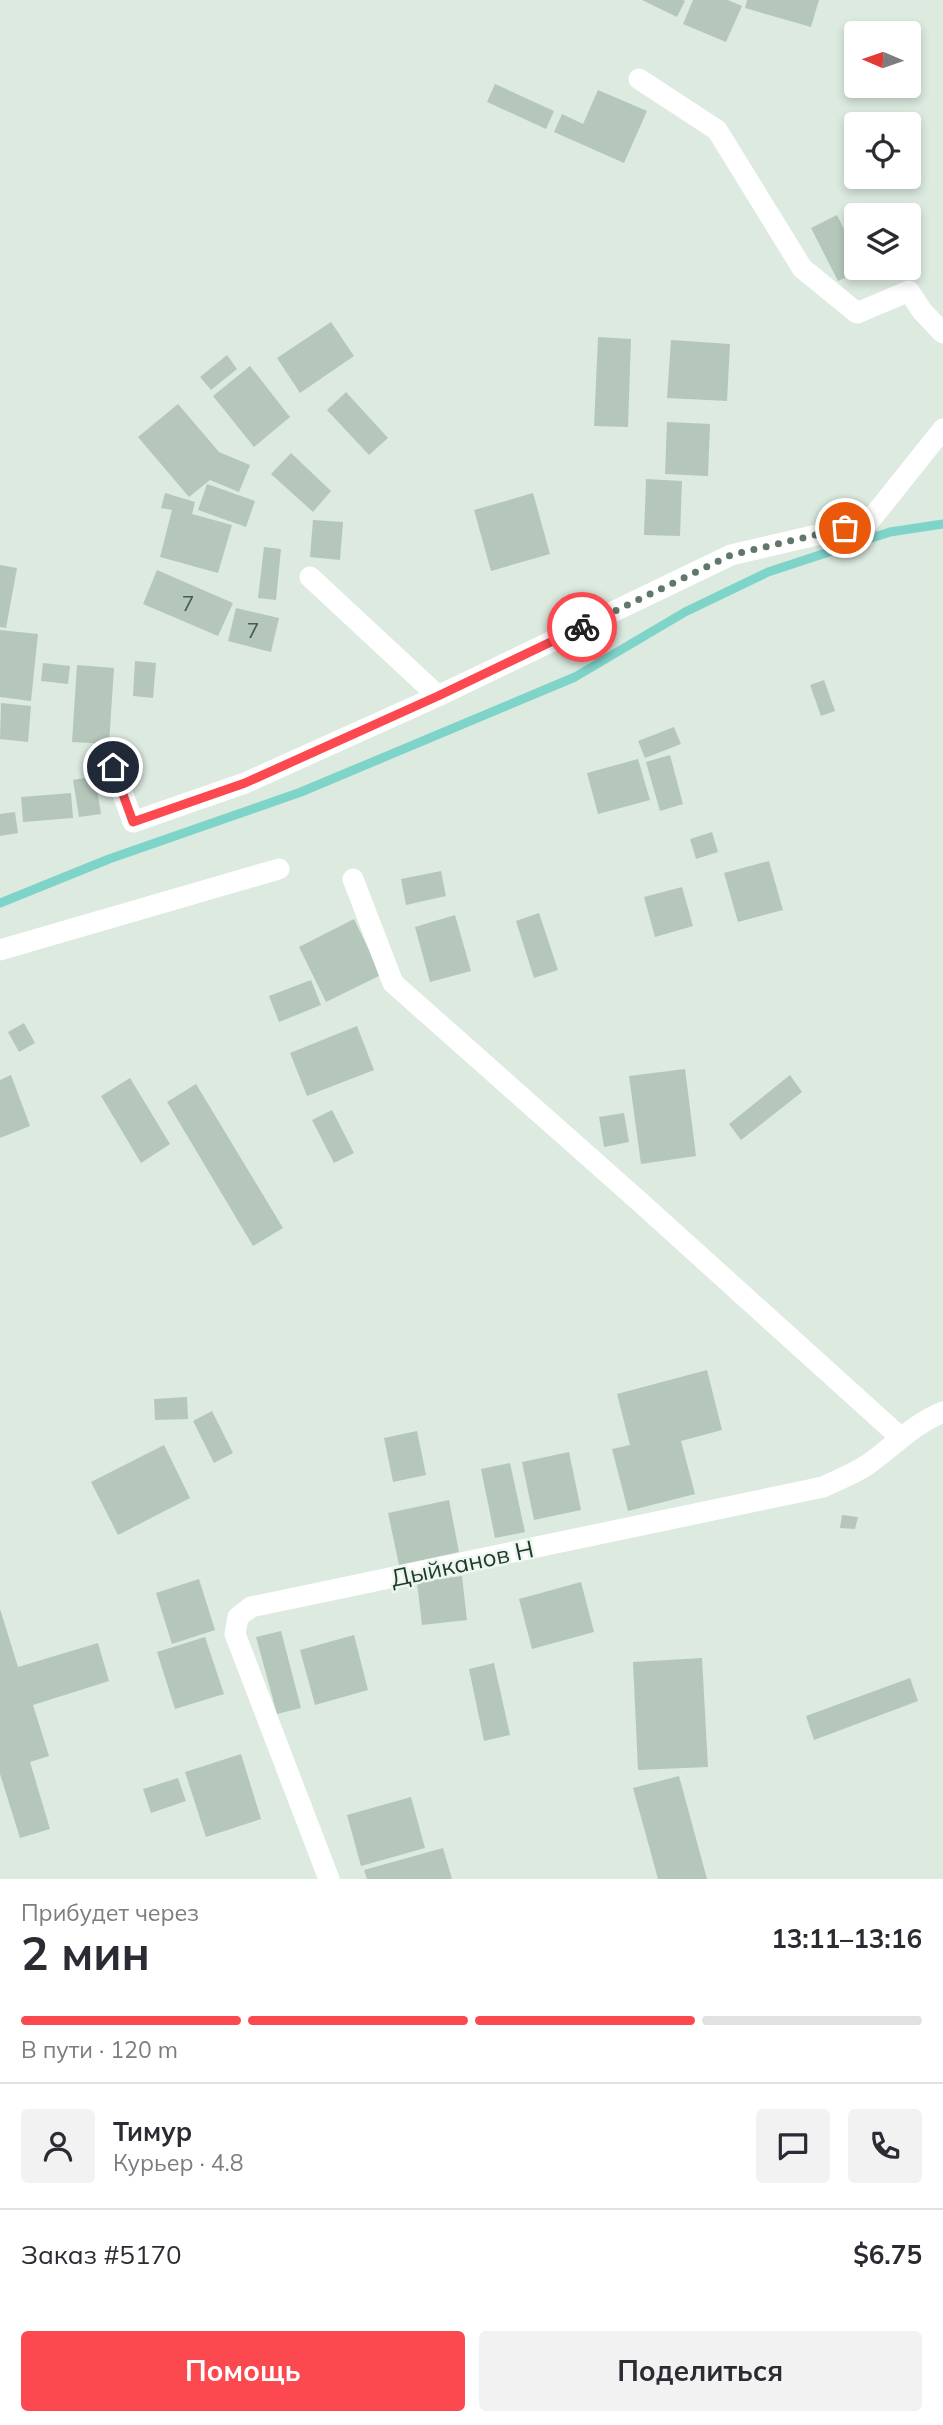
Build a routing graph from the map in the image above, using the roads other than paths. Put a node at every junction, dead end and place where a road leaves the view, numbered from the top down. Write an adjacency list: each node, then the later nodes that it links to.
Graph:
1 (639, 79): 2 (street)
2 (943, 333)
3 (943, 429): 5 (street)
4 (310, 577): 5 (street)
5 (438, 696): 6 (street)
6 (113, 767)
7 (279, 870): 9 (street)
8 (353, 879): 11 (street)
9 (0, 950)
10 (943, 1412): 11 (street, Дыйканов Н)
11 (900, 1437): 12 (street, Дыйканов Н)
12 (328, 1879)

